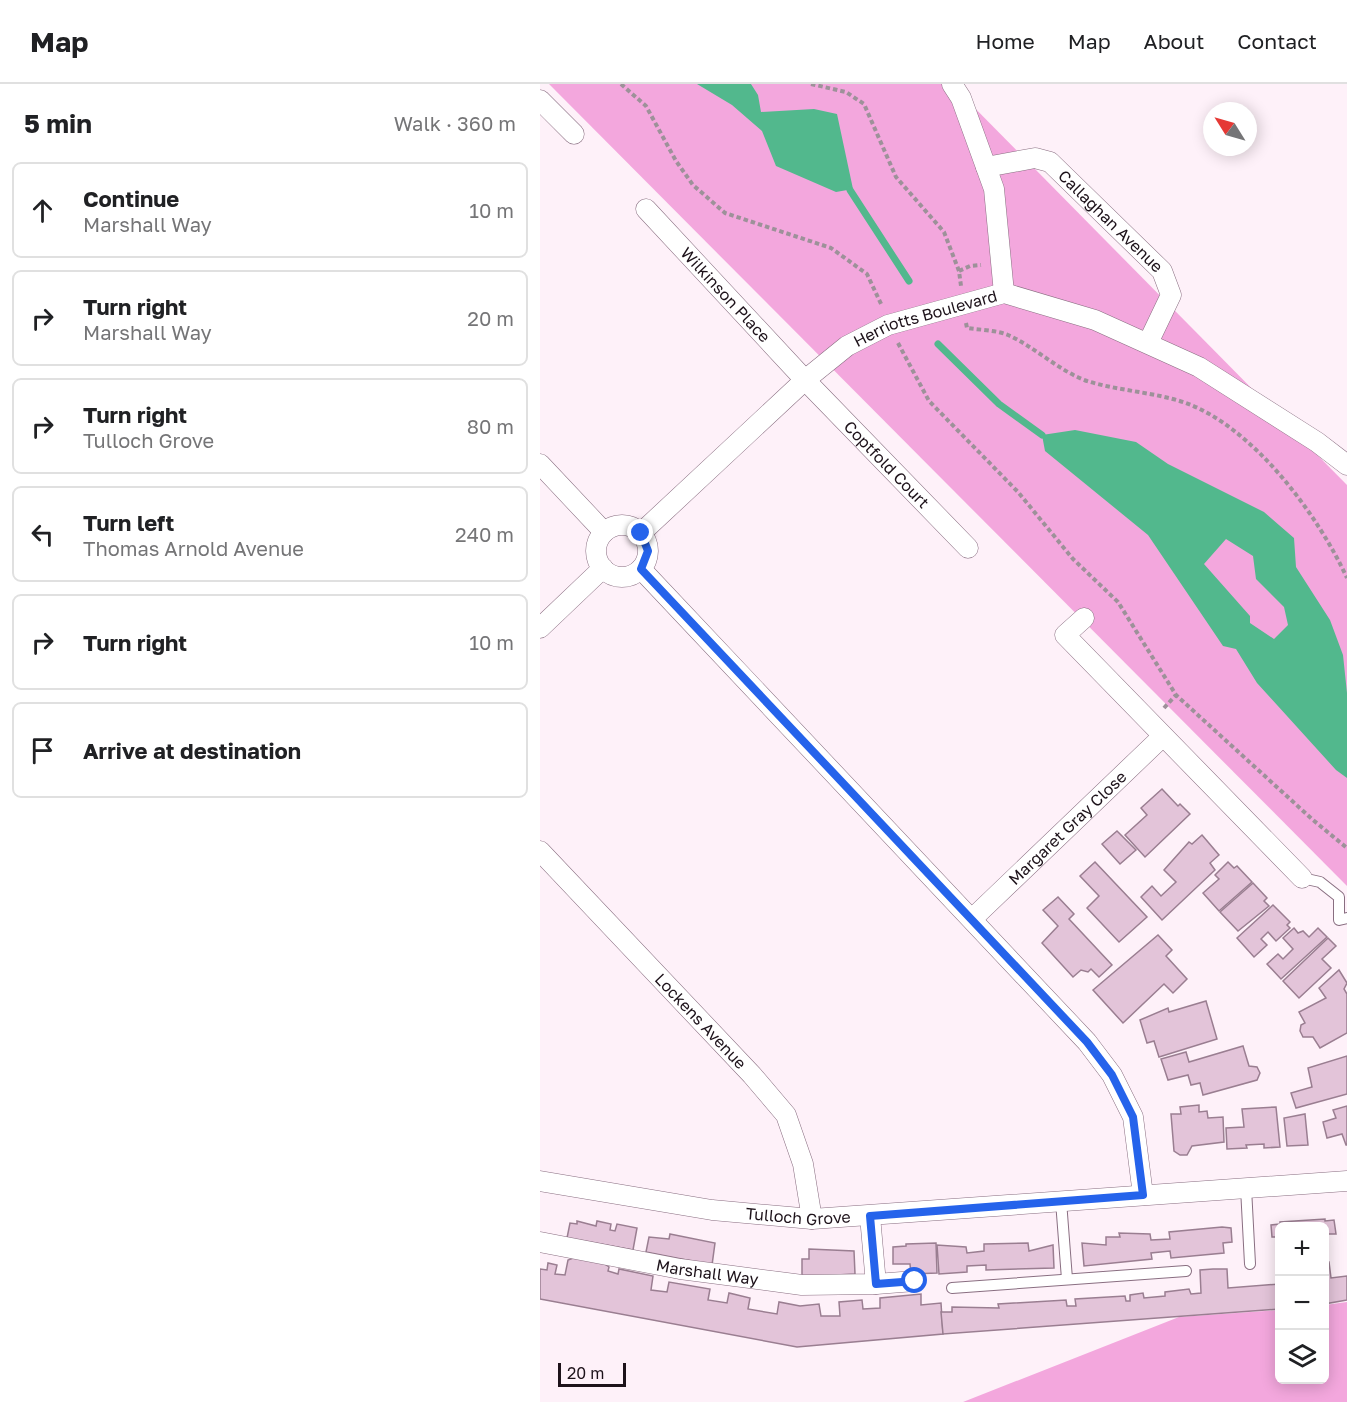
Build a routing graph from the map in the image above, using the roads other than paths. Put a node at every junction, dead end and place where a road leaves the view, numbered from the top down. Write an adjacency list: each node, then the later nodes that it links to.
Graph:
1 (952, 84): 4 (street)
2 (540, 100): 3 (street)
3 (574, 134)
4 (986, 167): 6 (street); 7 (street, Callaghan Avenue)
5 (646, 209): 8 (street, Wilkinson Place)
6 (1004, 293): 7 (street, Herriotts Boulevard); 8 (street, Herriotts Boulevard)
7 (1148, 343): 10 (street, Herriotts Boulevard)
8 (805, 380): 12 (street, Herriotts Boulevard); 13 (street, Coptfold Court)
9 (540, 464): 11 (street)
10 (1347, 465)
11 (604, 532): 12 (street); 14 (street)
12 (641, 533): 15 (street)
13 (968, 548)
14 (603, 568): 15 (street); 17 (street)
15 (641, 569): 22 (street)
16 (1084, 618): 18 (street)
17 (540, 628)
18 (1162, 737): 20 (street); 22 (street, Margaret Gray Close)
19 (540, 851): 29 (street, Lockens Avenue)
20 (1302, 878): 21 (lane)
21 (1347, 918)
22 (972, 920): 26 (street)
23 (540, 1181): 29 (street, Tulloch Grove)
24 (1347, 1185): 25 (street, Tulloch Grove)
25 (1246, 1188): 26 (street, Tulloch Grove); 31 (lane)
26 (1143, 1195): 27 (street, Tulloch Grove)
27 (1061, 1201): 28 (street, Tulloch Grove); 33 (lane)
28 (870, 1216): 29 (street, Tulloch Grove); 35 (street)
29 (812, 1220)
30 (540, 1242): 35 (street, Marshall Way)
31 (1251, 1264)
32 (1186, 1271): 33 (lane)
33 (1067, 1279): 36 (lane)
34 (915, 1281): 35 (street, Marshall Way)
35 (876, 1284)
36 (952, 1288)

